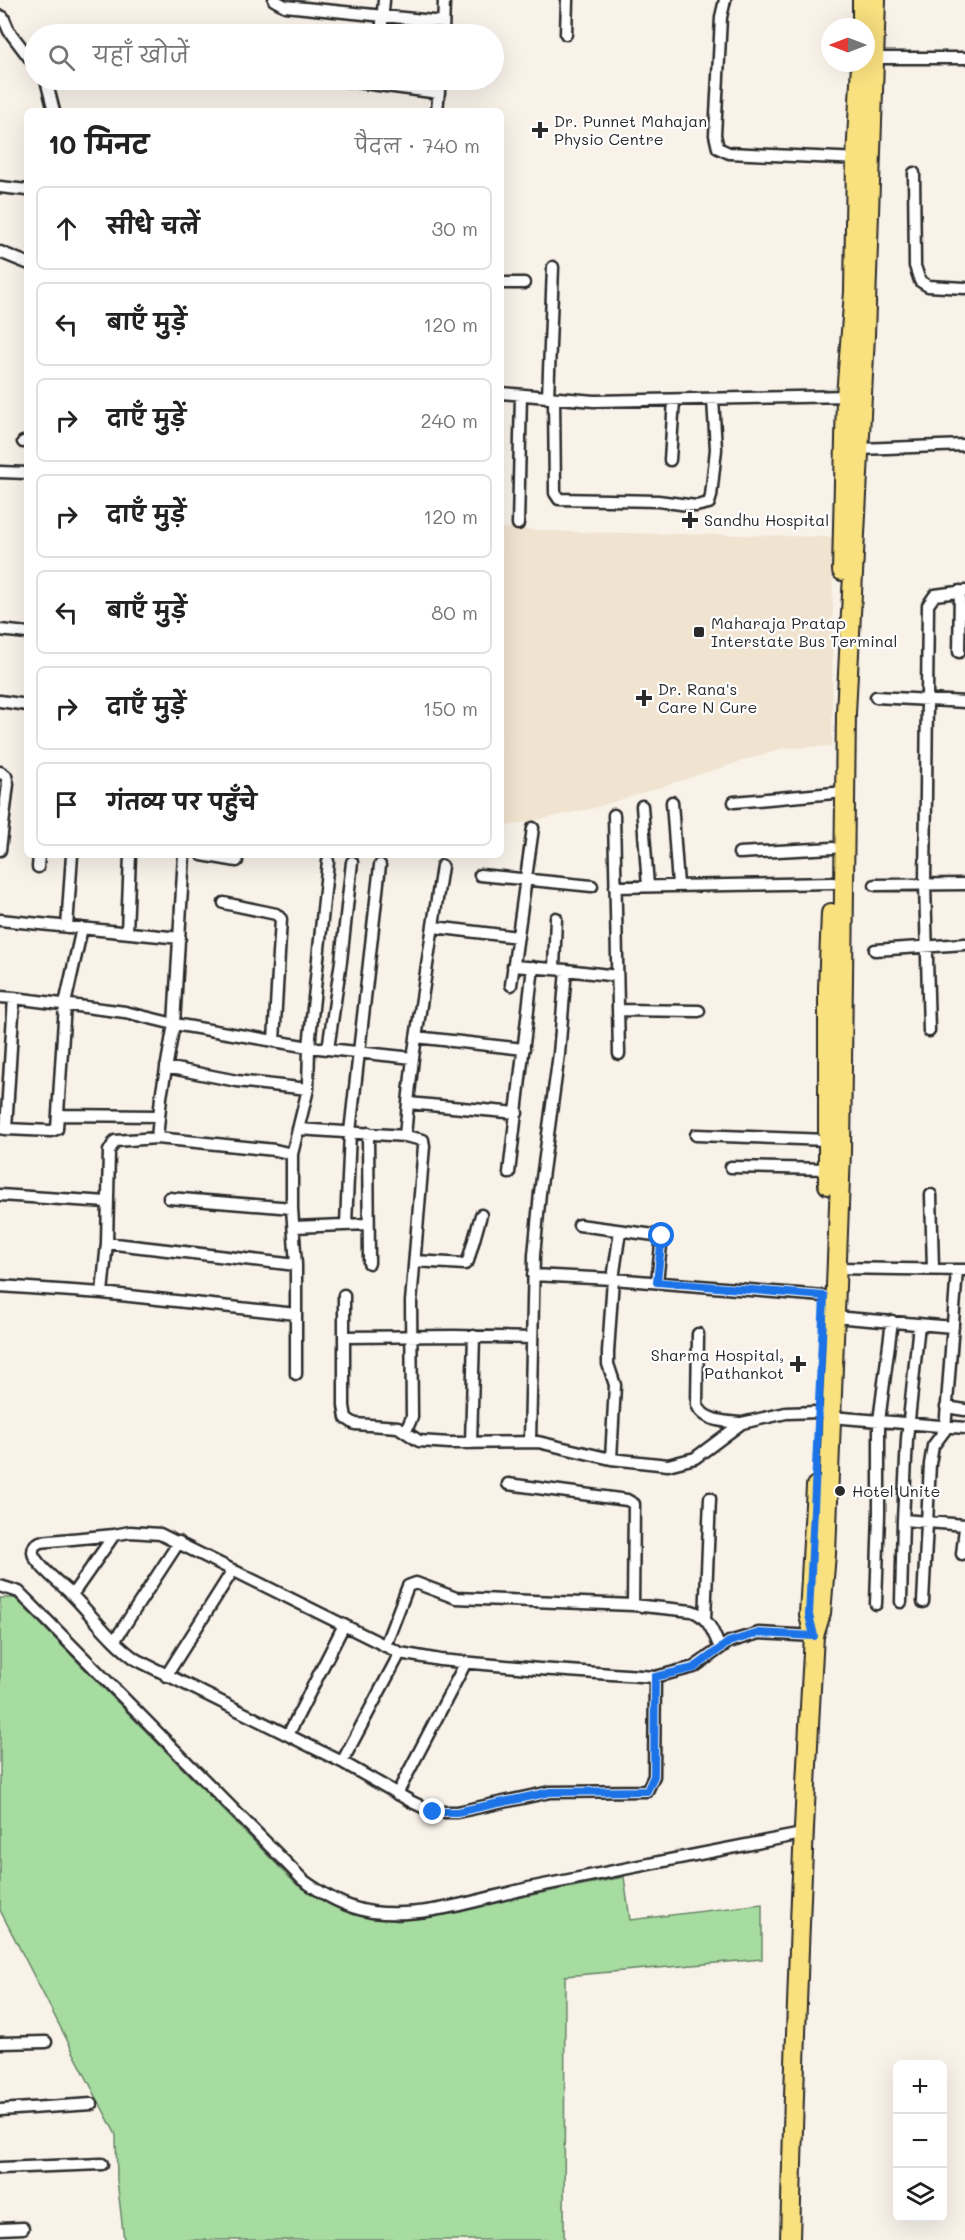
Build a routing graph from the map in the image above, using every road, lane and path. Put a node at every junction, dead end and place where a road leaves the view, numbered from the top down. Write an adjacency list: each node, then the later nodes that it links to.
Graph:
1 (274, 0): 9 (street)
2 (384, 0): 9 (street)
3 (444, 0): 12 (street)
4 (567, 0): 14 (street)
5 (725, 0): 25 (street)
6 (862, 0): 10 (main road)
7 (876, 0): 11 (main road)
8 (0, 16): 15 (street)
9 (382, 16): 12 (street); 13 (street)
10 (862, 18)
11 (873, 18)
12 (443, 22)
13 (382, 24)
14 (566, 34)
15 (24, 51)
16 (965, 58): 17 (street)
17 (875, 60)
18 (867, 72): 25 (main road)
19 (49, 90): 23 (street)
20 (416, 90): 22 (street)
21 (439, 90): 22 (street)
22 (439, 93): 24 (street)
23 (53, 108)
24 (437, 108)
25 (863, 159): 37 (main road)
26 (914, 173): 34 (street)
27 (0, 187): 28 (street)
28 (24, 190)
29 (0, 252): 30 (street)
30 (24, 262)
31 (553, 267): 38 (street)
32 (504, 283): 33 (street)
33 (524, 284)
34 (965, 288)
35 (504, 393): 36 (street)
36 (521, 395): 38 (street); 46 (street)
37 (854, 396): 39 (street); 42 (main road); 57 (main road)
38 (551, 398): 39 (street); 40 (street)
39 (712, 399): 40 (street)
40 (674, 400): 43 (street)
41 (965, 445): 42 (street)
42 (860, 448): 153 (main road)
43 (670, 460)
44 (0, 472): 45 (street)
45 (24, 472)
46 (518, 524)
47 (962, 591): 50 (street); 53 (street)
48 (0, 630): 49 (street)
49 (24, 633)
50 (958, 652)
51 (876, 698): 53 (street)
52 (0, 700): 55 (street)
53 (927, 701): 54 (street); 80 (street)
54 (965, 702)
55 (24, 704)
56 (0, 772): 64 (street)
57 (834, 793): 59 (street); 63 (main road)
58 (672, 802): 82 (street)
59 (734, 802)
60 (642, 806): 85 (street)
61 (614, 815): 86 (street)
62 (533, 828): 78 (street)
63 (833, 848): 65 (street); 79 (main road)
64 (0, 850)
65 (739, 853)
66 (39, 858): 76 (street)
67 (72, 858): 90 (street)
68 (130, 858): 93 (street)
69 (184, 858): 95 (street)
70 (220, 858): 71 (street)
71 (237, 861)
72 (328, 861): 114 (street)
73 (352, 862): 115 (street)
74 (380, 866): 117 (street)
75 (442, 866): 91 (street)
76 (38, 867)
77 (480, 875): 78 (street)
78 (525, 881): 84 (street); 94 (street)
79 (833, 883): 82 (street); 133 (main road)
80 (925, 884): 81 (street); 83 (street); 97 (street)
81 (965, 884)
82 (678, 885): 85 (street)
83 (875, 885)
84 (592, 886)
85 (648, 886): 86 (street)
86 (615, 887): 103 (street)
87 (224, 903): 113 (street)
88 (556, 918): 101 (street)
89 (0, 920): 90 (street)
90 (67, 927): 92 (street)
91 (434, 927): 94 (street); 112 (street)
92 (82, 928): 93 (street); 107 (street)
93 (127, 932): 95 (street)
94 (518, 937): 99 (street)
95 (180, 938): 110 (street)
96 (965, 944): 97 (street)
97 (927, 946): 98 (street); 111 (street)
98 (875, 950)
99 (513, 966): 100 (street); 104 (street)
100 (533, 967): 101 (street); 116 (street)
101 (554, 968): 102 (street)
102 (566, 970): 103 (street); 156 (street)
103 (617, 976): 108 (street)
104 (511, 985)
105 (0, 997): 106 (street)
106 (14, 998): 107 (street); 126 (street)
107 (65, 1004): 110 (street); 124 (street)
108 (618, 1010): 109 (street); 118 (street)
109 (699, 1011)
110 (174, 1024): 113 (street); 120 (street)
111 (929, 1031)
112 (416, 1037): 116 (street); 119 (street)
113 (274, 1041): 114 (street)
114 (309, 1047): 115 (street); 121 (street)
115 (328, 1049): 117 (street)
116 (524, 1049): 123 (street)
117 (358, 1052): 119 (street); 128 (street)
118 (619, 1054)
119 (413, 1058): 122 (street)
120 (166, 1067): 121 (street); 125 (street)
121 (308, 1089): 127 (street)
122 (408, 1103): 123 (street); 131 (street)
123 (517, 1113): 137 (street)
124 (59, 1115): 125 (street); 126 (street)
125 (158, 1116): 132 (street)
126 (3, 1128)
127 (298, 1129): 128 (street); 134 (street)
128 (350, 1132): 129 (street); 144 (street)
129 (368, 1133): 131 (street); 145 (street)
130 (696, 1135): 133 (street)
131 (405, 1136): 150 (street)
132 (157, 1138): 134 (street); 141 (street)
133 (827, 1140): 136 (main road)
134 (292, 1154): 142 (street)
135 (731, 1167): 136 (street)
136 (828, 1169): 162 (main road)
137 (509, 1173)
138 (0, 1195): 141 (street)
139 (931, 1196): 154 (street)
140 (169, 1198): 142 (street)
141 (107, 1202): 149 (street)
142 (292, 1208): 147 (street)
143 (481, 1215): 150 (street)
144 (346, 1224): 145 (street); 147 (street)
145 (368, 1224): 151 (street)
146 (579, 1225): 148 (street)
147 (294, 1227): 152 (street)
148 (620, 1231): 157 (street); 158 (street)
149 (107, 1243): 152 (street); 160 (street)
150 (415, 1261): 171 (street)
151 (369, 1263)
152 (296, 1265): 163 (street)
153 (835, 1268): 154 (street); 164 (main road)
154 (933, 1269): 155 (street)
155 (961, 1270): 167 (street)
156 (533, 1275): 157 (street); 172 (street)
157 (613, 1278): 158 (street); 185 (street)
158 (657, 1282): 162 (street)
159 (0, 1286): 160 (street)
160 (102, 1293): 163 (street)
161 (344, 1294): 170 (street)
162 (824, 1296): 176 (main road)
163 (296, 1314): 173 (street)
164 (834, 1317): 165 (street); 176 (main road)
165 (892, 1321): 166 (street); 177 (street)
166 (920, 1324): 167 (street); 179 (street)
167 (953, 1327): 174 (street)
168 (698, 1334): 178 (street)
169 (474, 1336): 171 (street); 172 (street); 184 (street)
170 (344, 1337): 171 (street); 182 (street)
171 (410, 1337): 182 (street)
172 (532, 1338): 183 (street)
173 (296, 1374)
174 (946, 1407): 175 (street); 180 (street)
175 (965, 1410)
176 (825, 1414): 177 (street); 178 (street); 203 (main road)
177 (879, 1421): 179 (street); 199 (street)
178 (742, 1423): 185 (street)
179 (909, 1424): 180 (street); 188 (street)
180 (945, 1427): 181 (street); 189 (street)
181 (965, 1428)
182 (406, 1431): 184 (street)
183 (530, 1442): 184 (street); 185 (street)
184 (471, 1443)
185 (611, 1459)
186 (508, 1484): 200 (street)
187 (710, 1498): 201 (street)
188 (903, 1520): 189 (street); 197 (street)
189 (926, 1522): 190 (street); 198 (street)
190 (965, 1527): 193 (street)
191 (114, 1535): 192 (street); 196 (street); 196 (street)
192 (179, 1542): 194 (street); 204 (street)
193 (962, 1554)
194 (233, 1570): 202 (street); 209 (street)
195 (0, 1586): 214 (street)
196 (72, 1595): 204 (street)
197 (901, 1602)
198 (923, 1602)
199 (876, 1604)
200 (633, 1605): 201 (street); 205 (street)
201 (705, 1620): 206 (street)
202 (344, 1625): 205 (street); 211 (street)
203 (814, 1636): 206 (street); 214 (main road)
204 (115, 1640): 209 (street)
205 (385, 1646): 207 (street)
206 (720, 1648): 210 (street)
207 (400, 1653): 208 (street); 212 (street)
208 (466, 1662): 210 (street); 213 (street)
209 (166, 1676): 211 (street)
210 (655, 1677): 213 (street)
211 (288, 1736): 212 (street)
212 (342, 1762): 213 (street)
213 (397, 1794)
214 (802, 1834): 223 (main road)
215 (46, 2042): 216 (street)
216 (0, 2043)
217 (92, 2104): 218 (street)
218 (0, 2110)
219 (102, 2164): 220 (street)
220 (0, 2168)
221 (23, 2228): 222 (street)
222 (0, 2229)
223 (790, 2240)

